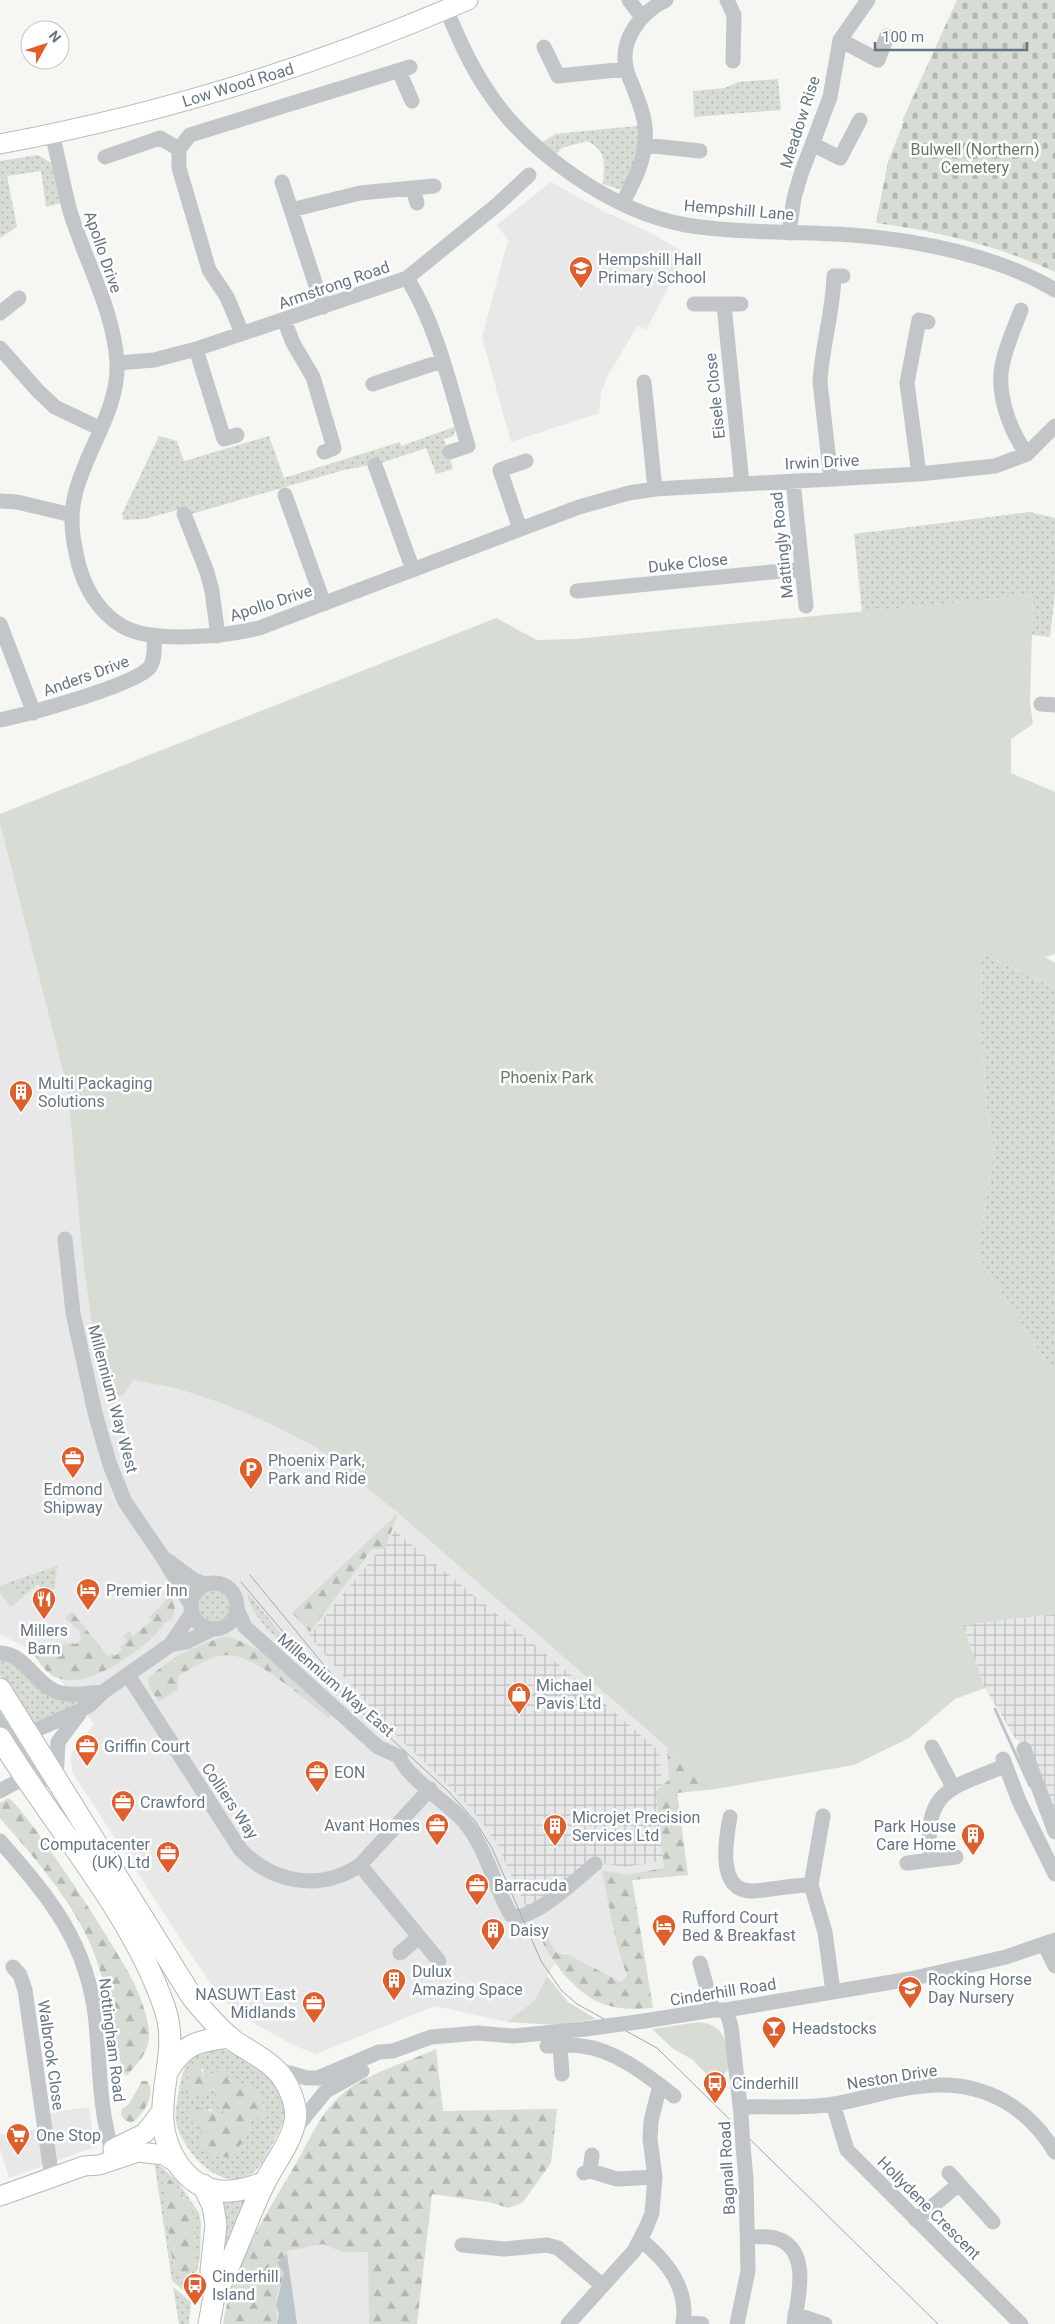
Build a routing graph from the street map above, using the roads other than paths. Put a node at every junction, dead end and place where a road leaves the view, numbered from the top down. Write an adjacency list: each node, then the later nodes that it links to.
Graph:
1 (468, 0): 6 (main road, Low Wood Road)
2 (629, 0): 7 (street)
3 (666, 0): 7 (street)
4 (727, 0): 11 (street)
5 (868, 0): 9 (street, Meadow Rise)
6 (446, 9): 15 (main road, Low Wood Road); 26 (street, Hempshill Lane)
7 (641, 16): 12 (street)
8 (887, 36): 9 (street)
9 (840, 40): 17 (street, Meadow Rise)
10 (542, 46): 12 (street)
11 (734, 61)
12 (626, 69): 18 (street)
13 (412, 101): 19 (street)
14 (860, 120): 17 (street)
15 (52, 134): 16 (main road, Low Wood Road); 46 (street, Apollo Drive)
16 (0, 144)
17 (812, 144): 29 (street, Meadow Rise)
18 (645, 145): 20 (street); 26 (street)
19 (179, 149): 21 (street); 25 (street)
20 (692, 155)
21 (105, 156)
22 (529, 175): 31 (street, Armstrong Road)
23 (282, 182): 28 (street)
24 (434, 186): 28 (street)
25 (188, 199): 27 (street); 42 (street)
26 (623, 202): 29 (street, Hempshill Lane)
27 (173, 203)
28 (291, 210): 37 (street)
29 (789, 233): 32 (street, Hempshill Lane)
30 (843, 276): 58 (street)
31 (407, 278): 37 (street, Armstrong Road); 45 (street)
32 (1055, 290)
33 (19, 298): 39 (street)
34 (694, 304): 36 (street)
35 (741, 304): 36 (street)
36 (724, 305): 60 (street, Eisele Close)
37 (323, 307): 40 (street, Armstrong Road)
38 (1021, 310): 54 (street)
39 (0, 313)
40 (284, 320): 42 (street, Armstrong Road); 52 (street)
41 (928, 322): 57 (street)
42 (242, 333): 44 (street, Armstrong Road)
43 (0, 348): 50 (street)
44 (196, 349): 46 (street, Armstrong Road); 51 (street)
45 (442, 361): 47 (street); 53 (street)
46 (117, 363): 50 (street, Apollo Drive)
47 (373, 384)
48 (641, 388): 61 (street)
49 (1055, 426): 54 (street, Irwin Drive)
50 (101, 429): 65 (street, Apollo Drive)
51 (237, 435)
52 (324, 452)
53 (450, 452)
54 (1027, 454): 57 (street, Irwin Drive)
55 (526, 461): 67 (street)
56 (375, 466): 69 (street)
57 (919, 474): 58 (street, Irwin Drive)
58 (831, 479): 59 (street, Irwin Drive)
59 (792, 481): 60 (street, Irwin Drive); 68 (street, Mattingly Road)
60 (742, 484): 61 (street, Irwin Drive)
61 (654, 489): 64 (street, Irwin Drive)
62 (0, 501): 65 (street)
63 (284, 505): 71 (street)
64 (579, 507): 67 (street, Apollo Drive)
65 (72, 515): 74 (street, Apollo Drive)
66 (183, 524): 75 (street)
67 (520, 529): 69 (street, Apollo Drive)
68 (802, 569): 70 (street, Duke Close); 72 (street, Mattingly Road)
69 (413, 570): 71 (street, Apollo Drive)
70 (577, 591)
71 (324, 604): 75 (street, Apollo Drive)
72 (806, 606)
73 (0, 624): 76 (street)
74 (154, 635): 75 (street, Apollo Drive); 76 (street, Anders Drive)
75 (218, 636)
76 (34, 713): 77 (street, Anders Drive)
77 (0, 720)
78 (65, 1239): 79 (street, Millennium Way West)
79 (162, 1556): 80 (street, Millennium Way West); 81 (street, Millennium Way West)
80 (205, 1584): 81 (street); 82 (street)
81 (191, 1609): 83 (street); 84 (street)
82 (237, 1609): 83 (street); 96 (street, Millennium Way East)
83 (213, 1629): 84 (street)
84 (170, 1646): 86 (street)
85 (1, 1652): 88 (street)
86 (128, 1675): 88 (street); 106 (street, Colliers Way)
87 (0, 1689): 91 (highway)
88 (102, 1692): 89 (street)
89 (81, 1710): 91 (street); 94 (street)
90 (0, 1712): 91 (street)
91 (11, 1738): 94 (highway)
92 (1024, 1749): 100 (street)
93 (939, 1753): 95 (street)
94 (42, 1775): 97 (street); 118 (highway); 121 (highway)
95 (953, 1787): 103 (street); 107 (street)
96 (430, 1789): 105 (street, Millennium Way East); 106 (street, Colliers Way)
97 (0, 1791)
98 (823, 1816): 108 (street)
99 (730, 1817): 108 (street)
100 (1055, 1832)
101 (0, 1841): 129 (street, Nottingham Road)
102 (956, 1857): 103 (street)
103 (930, 1860): 104 (street)
104 (907, 1863)
105 (595, 1864)
106 (360, 1865): 109 (street)
107 (1055, 1874)
108 (811, 1886): 116 (street)
109 (419, 1936): 111 (street); 112 (street)
110 (1050, 1942): 114 (street); 116 (street, Cinderhill Road)
111 (400, 1953)
112 (439, 1961)
113 (700, 1963): 117 (street, Bagnall Road)
114 (1055, 1966)
115 (13, 1968): 135 (street, Walbrook Close)
116 (833, 1992): 117 (street, Cinderhill Road)
117 (720, 2010): 119 (street, Cinderhill Road, bridge); 126 (street, Bagnall Road)
118 (230, 2038): 120 (highway); 121 (highway)
119 (393, 2051): 120 (street, Cinderhill Road); 128 (street, Cinderhill Road)
120 (275, 2069): 128 (highway)
121 (167, 2072): 127 (highway)
122 (562, 2074): 123 (street)
123 (660, 2085): 124 (street); 134 (street)
124 (674, 2096)
125 (833, 2104): 126 (street, Neston Drive); 130 (street, Neston Drive); 139 (street, Hollydene Crescent)
126 (741, 2111): 141 (street, Bagnall Road, bridge)
127 (161, 2112): 129 (main road); 132 (highway)
128 (291, 2135): 136 (highway)
129 (112, 2150): 133 (main road)
130 (1055, 2152)
131 (592, 2156): 134 (street)
132 (178, 2164): 133 (main road); 137 (highway)
133 (84, 2166): 135 (main road)
134 (656, 2177): 142 (street)
135 (52, 2179): 138 (main road)
136 (265, 2182): 137 (highway); 145 (highway)
137 (203, 2185): 145 (highway)
138 (0, 2196)
139 (916, 2220): 140 (street); 153 (street, Hollydene Crescent)
140 (993, 2222)
141 (748, 2237): 146 (street); 151 (street, Bagnall Road)
142 (641, 2240): 144 (street); 147 (street)
143 (471, 2249): 144 (street)
144 (602, 2285): 149 (street)
145 (214, 2297): 148 (highway)
146 (794, 2319): 152 (street)
147 (683, 2323): 150 (street)
148 (209, 2324)
149 (568, 2324)
150 (702, 2324)
151 (737, 2324)
152 (825, 2324)
153 (1021, 2324)

